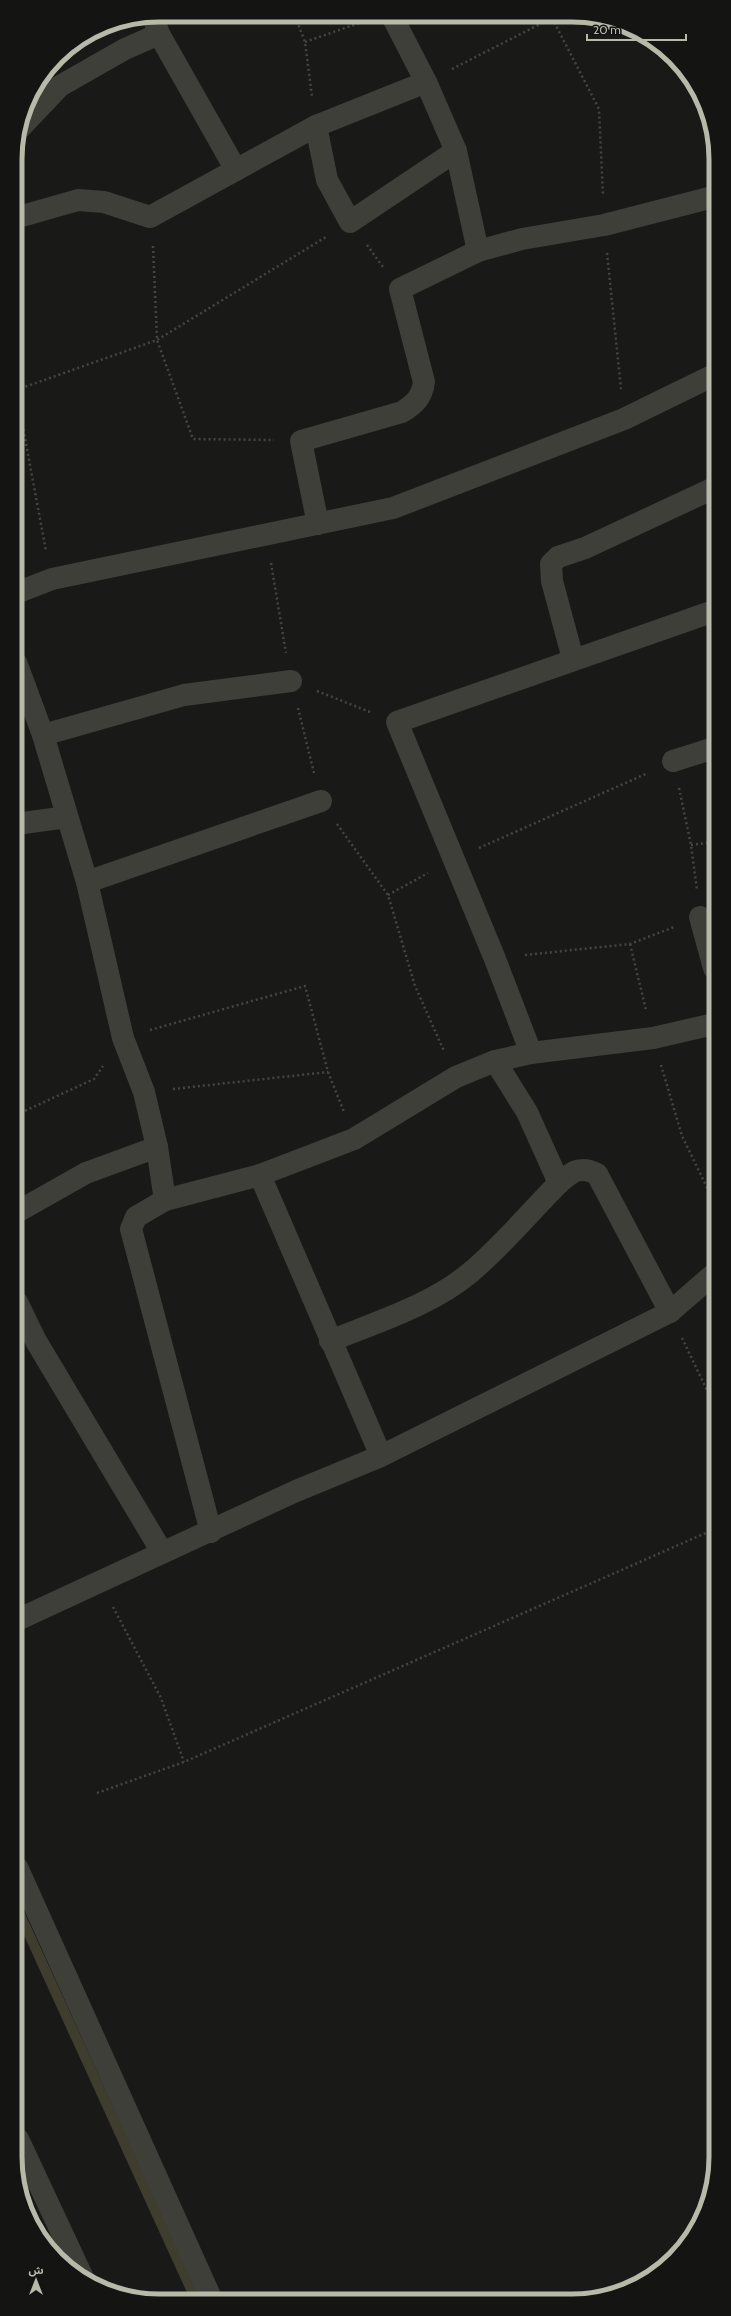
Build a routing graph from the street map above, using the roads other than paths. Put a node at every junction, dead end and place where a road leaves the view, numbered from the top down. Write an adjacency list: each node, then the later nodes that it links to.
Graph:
1 (385, 22): 3 (street)
2 (156, 25): 4 (street); 7 (street)
3 (426, 82): 5 (street); 6 (street)
4 (28, 119)
5 (316, 126): 6 (street); 7 (street)
6 (456, 151): 10 (street)
7 (236, 170): 9 (street)
8 (709, 198): 10 (street)
9 (22, 216)
10 (478, 251): 13 (street)
11 (709, 377): 13 (street)
12 (709, 490): 16 (street)
13 (318, 524): 14 (street)
14 (22, 591)
15 (709, 613): 16 (street)
16 (573, 659): 29 (street)
17 (22, 679): 19 (street)
18 (291, 681): 19 (street)
19 (42, 734): 23 (street)
20 (709, 750): 21 (street)
21 (673, 761)
22 (321, 801): 25 (street)
23 (67, 817): 24 (street); 25 (street)
24 (22, 823)
25 (87, 882): 31 (street)
26 (700, 917): 27 (street)
27 (709, 950)
28 (709, 1025): 29 (street)
29 (531, 1053): 30 (street)
30 (495, 1061): 32 (street); 33 (street)
31 (157, 1147): 34 (street); 35 (street)
32 (260, 1175): 34 (street); 39 (street)
33 (559, 1183): 38 (street); 39 (street)
34 (165, 1200): 41 (street)
35 (22, 1209)
36 (709, 1278): 38 (street)
37 (22, 1312): 42 (street)
38 (670, 1312): 40 (street)
39 (330, 1341): 40 (street)
40 (381, 1456): 41 (street)
41 (211, 1532): 42 (street)
42 (162, 1552): 43 (street)
43 (22, 1618)
44 (22, 1878): 47 (street)
45 (22, 2148): 46 (street)
46 (78, 2267)
47 (209, 2294)

